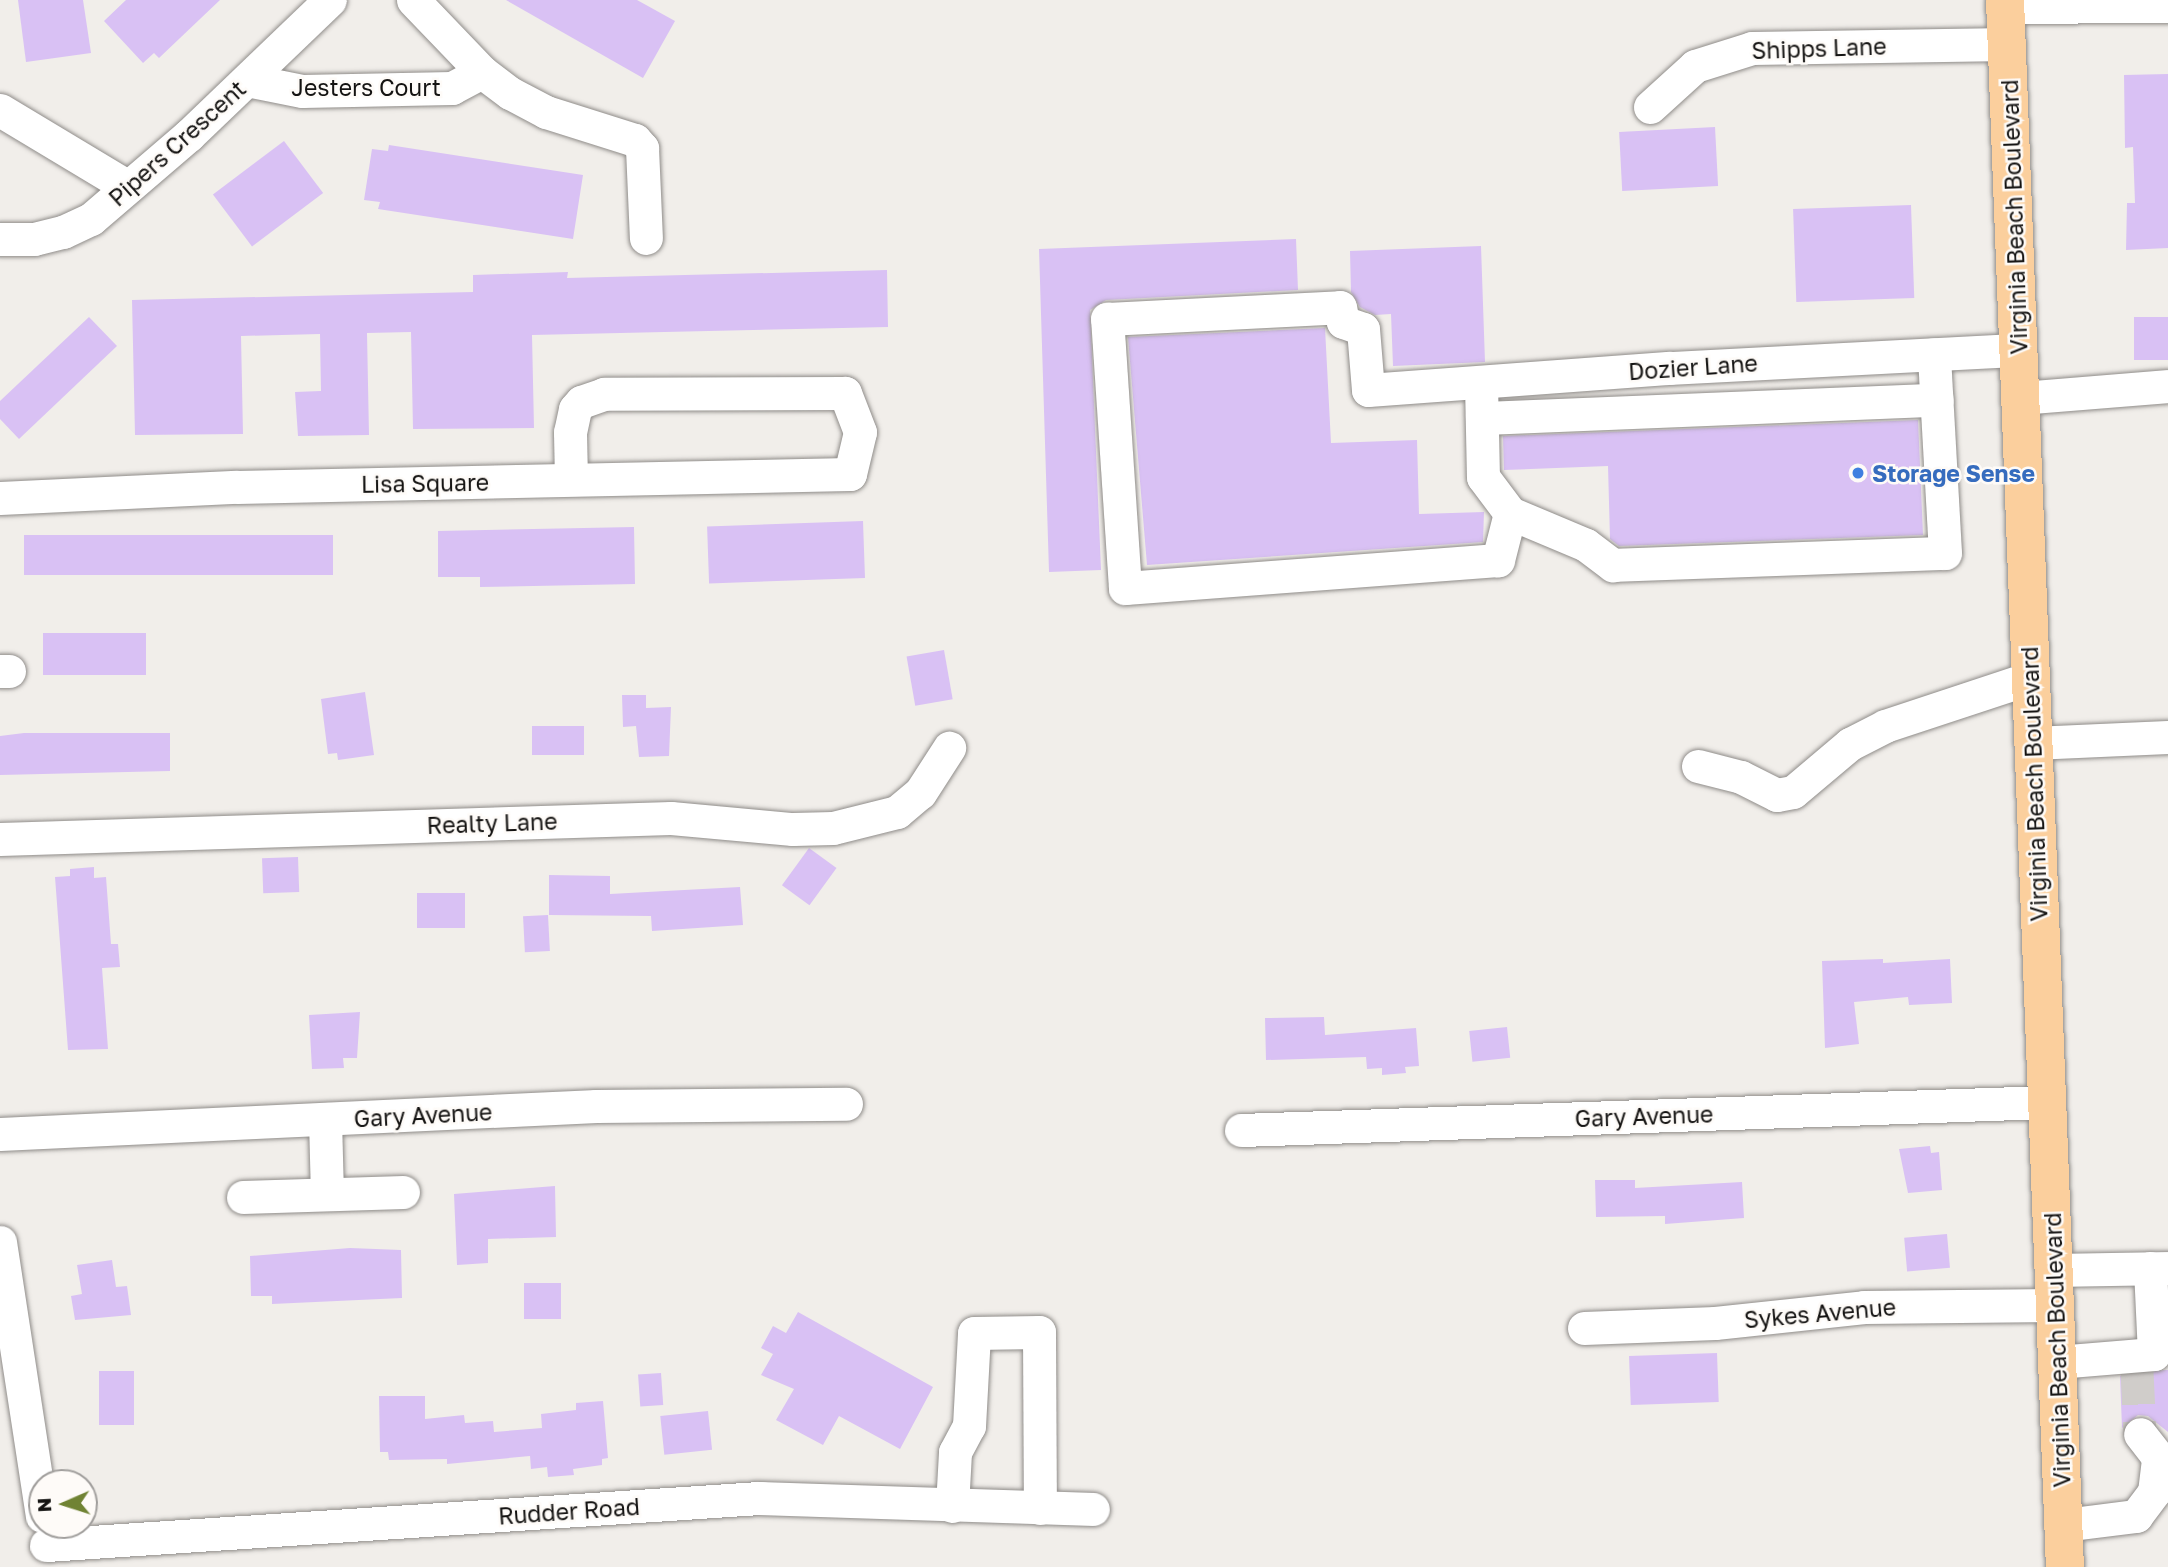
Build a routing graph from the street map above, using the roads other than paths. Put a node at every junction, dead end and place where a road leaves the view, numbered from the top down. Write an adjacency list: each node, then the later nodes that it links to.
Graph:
1 (330, 0): 6 (street, Pipers Crescent)
2 (413, 0): 5 (street, Jesters Court)
3 (2168, 6): 4 (street, Shipps Lane)
4 (2006, 17): 7 (street, Shipps Lane); 12 (main road, Virginia Beach Boulevard)
5 (482, 72): 6 (street, Jesters Court); 10 (street, Jesters Court)
6 (247, 80): 9 (street, Pipers Crescent)
7 (1650, 107)
8 (0, 110): 9 (street)
9 (128, 187): 11 (street, Pipers Crescent)
10 (646, 238)
11 (0, 239)
12 (2018, 350): 13 (street, Dozier Lane); 16 (main road, Virginia Beach Boulevard)
13 (1934, 354): 14 (street, Dozier Lane); 17 (street)
14 (1481, 383): 18 (street); 21 (street, Dozier Lane)
15 (2168, 386): 16 (street)
16 (2020, 398): 22 (main road, Virginia Beach Boulevard)
17 (1937, 400): 18 (street); 21 (street)
18 (1482, 418): 21 (street)
19 (571, 479): 19 (street, Lisa Square); 20 (street, Lisa Square)
20 (0, 498)
21 (1510, 513)
22 (2030, 678): 24 (main road, Virginia Beach Boulevard); 26 (street)
23 (2168, 737): 24 (street)
24 (2032, 743): 28 (main road, Virginia Beach Boulevard)
25 (949, 748): 27 (street, Realty Lane)
26 (1698, 766)
27 (0, 839)
28 (2047, 1102): 31 (street, Gary Avenue); 38 (main road, Virginia Beach Boulevard)
29 (846, 1104): 30 (street, Gary Avenue)
30 (325, 1119): 32 (street, Gary Avenue); 34 (street)
31 (1241, 1130)
32 (0, 1134)
33 (403, 1192): 34 (street)
34 (327, 1193): 35 (street)
35 (243, 1197)
36 (0, 1242): 43 (street)
37 (2159, 1268): 38 (street, Sykes Avenue); 41 (street)
38 (2055, 1288): 39 (street, Sykes Avenue); 40 (main road, Virginia Beach Boulevard)
39 (1584, 1328)
40 (2057, 1362): 41 (street); 47 (main road, Virginia Beach Boulevard)
41 (2153, 1364)
42 (2155, 1444): 47 (street)
43 (35, 1469)
44 (952, 1506): 45 (street, Rudder Road); 45 (street); 48 (street, Rudder Road)
45 (1040, 1508): 46 (street, Rudder Road)
46 (1093, 1509)
47 (2064, 1525): 49 (main road, Virginia Beach Boulevard)
48 (98, 1535)
49 (2065, 1567)

